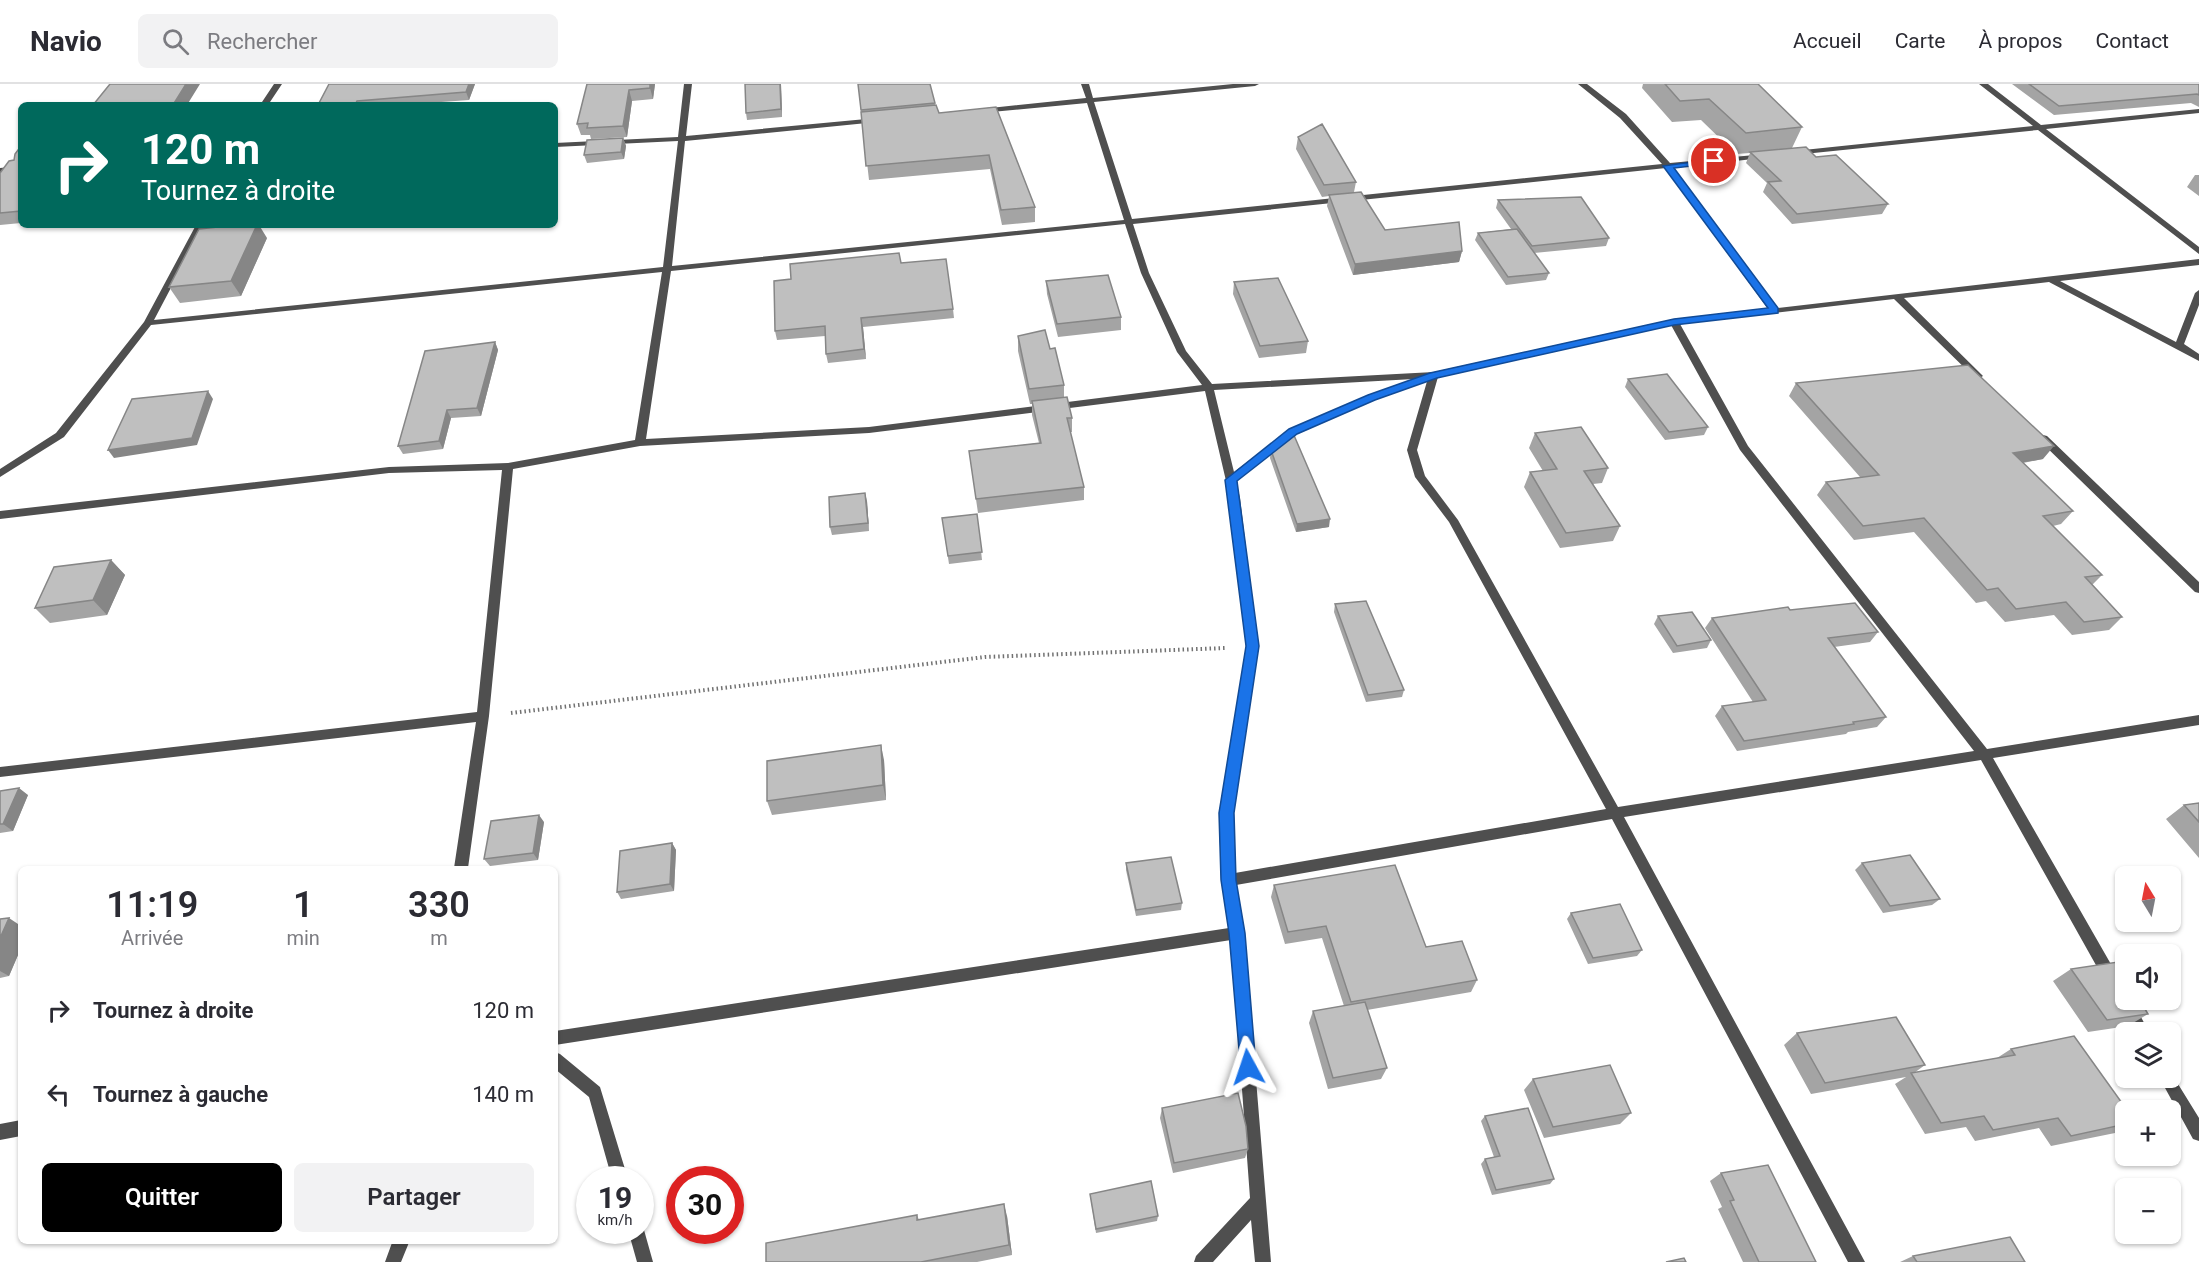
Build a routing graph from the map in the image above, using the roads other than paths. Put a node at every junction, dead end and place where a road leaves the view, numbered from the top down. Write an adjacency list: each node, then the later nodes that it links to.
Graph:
1 (278, 84): 8 (street)
2 (688, 84): 13 (street)
3 (1085, 84): 7 (street)
4 (1255, 84): 7 (street)
5 (1582, 84): 17 (street)
6 (1983, 84): 12 (street)
7 (1089, 101): 9 (street); 20 (street)
8 (266, 102)
9 (972, 111)
10 (2199, 111): 12 (street)
11 (890, 119): 13 (street)
12 (2038, 128): 15 (street); 22 (street)
13 (680, 139): 14 (street); 24 (street)
14 (558, 144)
15 (1787, 154)
16 (1775, 155): 17 (street)
17 (1668, 166): 20 (street); 28 (street)
18 (18, 168): 19 (street)
19 (0, 170)
20 (1127, 222): 24 (street); 35 (street)
21 (198, 228): 30 (street)
22 (2199, 251)
23 (2199, 262): 25 (street)
24 (667, 270): 30 (street); 37 (street)
25 (2049, 278): 27 (street); 31 (street)
26 (2199, 292): 31 (street)
27 (1896, 296): 28 (street); 34 (street)
28 (1774, 310): 29 (street)
29 (1674, 322): 33 (street); 45 (street)
30 (148, 323): 39 (street)
31 (2179, 345): 32 (street)
32 (2199, 356)
33 (1434, 375): 35 (street); 40 (street); 47 (street)
34 (1989, 386)
35 (1209, 387): 37 (street); 40 (street)
36 (2031, 426): 42 (street)
37 (640, 443): 38 (street)
38 (508, 466): 41 (street); 43 (street)
39 (0, 474)
40 (1230, 480): 49 (street)
41 (0, 515)
42 (2199, 589)
43 (483, 716): 46 (street); 48 (street)
44 (2199, 720): 45 (street)
45 (1985, 756): 47 (street); 51 (street)
46 (0, 772)
47 (1616, 813): 49 (street); 66 (street)
48 (461, 866)
49 (1228, 880): 50 (street)
50 (1237, 933): 52 (street); 59 (street)
51 (2136, 1022)
52 (558, 1038)
53 (558, 1061): 58 (street)
54 (2173, 1088): 57 (street)
55 (18, 1129): 56 (street)
56 (0, 1132)
57 (2199, 1133)
58 (616, 1166)
59 (1258, 1201): 64 (street); 65 (street)
60 (400, 1244): 62 (street)
61 (640, 1244): 63 (street)
62 (393, 1262)
63 (645, 1262)
64 (1202, 1262)
65 (1263, 1262)
66 (1857, 1262)

